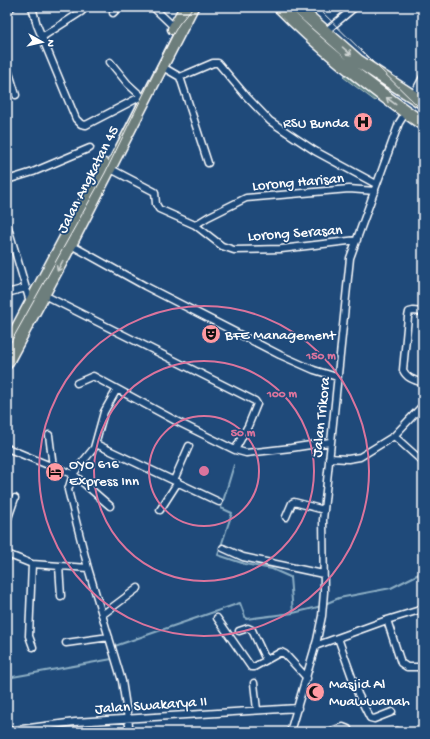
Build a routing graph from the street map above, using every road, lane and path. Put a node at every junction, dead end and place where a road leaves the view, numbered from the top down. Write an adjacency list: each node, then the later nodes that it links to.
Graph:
1 (12, 7): 11 (street)
2 (32, 7): 15 (street)
3 (86, 7): 15 (street)
4 (119, 7): 12 (street)
5 (153, 7): 13 (street)
6 (185, 7): 13 (main road, Jalan Angkatan 45)
7 (192, 7): 18 (main road, Jalan Angkatan 45)
8 (280, 7): 25 (highway, one-way to 8)
9 (297, 7): 14 (highway)
10 (355, 7): 14 (street)
11 (7, 9)
12 (113, 13)
13 (174, 27): 23 (main road, Jalan Angkatan 45)
14 (325, 32): 22 (highway, one-way to 22)
15 (42, 37): 23 (street)
16 (110, 62): 23 (street)
17 (7, 66): 21 (street)
18 (161, 66): 19 (street); 29 (main road, Jalan Angkatan 45)
19 (180, 77): 28 (street); 31 (street)
20 (423, 77): 22 (street)
21 (16, 95)
22 (413, 96): 24 (highway)
23 (139, 97): 39 (main road, Jalan Angkatan 45)
24 (423, 103)
25 (406, 112): 26 (highway); 31 (street, Jalan Trikora)
26 (423, 124)
27 (90, 148): 30 (street)
28 (208, 163)
29 (109, 168): 33 (street); 35 (main road, Jalan Angkatan 45)
30 (7, 180)
31 (376, 187): 33 (street, Lorong Harisan); 34 (street, Jalan Trikora)
32 (7, 225): 36 (street)
33 (195, 225): 34 (street, Lorong Serasan)
34 (357, 240): 43 (street, Jalan Trikora)
35 (71, 245): 38 (main road, Jalan Angkatan 45, one-way to 38); 43 (street)
36 (26, 288): 37 (street); 39 (street)
37 (7, 293)
38 (44, 295): 42 (main road, Jalan Angkatan 45); 54 (street)
39 (30, 302): 41 (main road, Jalan Angkatan 45)
40 (423, 312): 45 (street)
41 (7, 346)
42 (7, 364)
43 (337, 377): 50 (street, Jalan Trikora)
44 (77, 383): 46 (street)
45 (423, 384)
46 (117, 389): 51 (street); 54 (street)
47 (423, 405): 49 (street)
48 (49, 435): 57 (street)
49 (394, 436): 55 (street); 56 (street)
50 (330, 442): 54 (street); 55 (street, Jalan Trikora)
51 (96, 444): 58 (street); 59 (street)
52 (188, 446): 59 (street)
53 (7, 448): 57 (street)
54 (235, 450)
55 (329, 458): 64 (street, Jalan Trikora)
56 (423, 462)
57 (53, 467): 58 (street)
58 (73, 474): 62 (street); 71 (street)
59 (176, 481): 61 (street); 63 (street)
60 (15, 498): 66 (street)
61 (219, 502)
62 (110, 506)
63 (160, 510)
64 (324, 510): 65 (street); 72 (street, Jalan Trikora)
65 (286, 517)
66 (7, 521)
67 (223, 548): 72 (street)
68 (7, 554): 69 (street)
69 (32, 564): 70 (street); 84 (street)
70 (59, 566): 71 (street); 74 (street)
71 (88, 568): 76 (street)
72 (323, 574): 83 (street, Jalan Trikora)
73 (138, 588): 76 (street)
74 (61, 596)
75 (423, 609): 78 (street)
76 (102, 615): 80 (street)
77 (216, 618): 85 (street)
78 (387, 620): 81 (street); 86 (street)
79 (239, 630): 85 (street)
80 (109, 637): 82 (street); 92 (street)
81 (338, 638): 83 (street); 91 (street)
82 (66, 643)
83 (316, 646): 87 (street, Jalan Trikora)
84 (33, 647)
85 (266, 660): 87 (street)
86 (423, 668)
87 (307, 678): 89 (street, Jalan Trikora)
88 (254, 683): 90 (street)
89 (298, 708): 90 (street, Jalan Swakarya II); 95 (street, Jalan Trikora)
90 (257, 710): 92 (street, Jalan Swakarya II)
91 (392, 712)
92 (128, 720): 93 (street, Jalan Swakarya II); 94 (street)
93 (7, 731)
94 (130, 732)
95 (290, 732)
96 (328, 732): 97 (street)
97 (349, 732)

